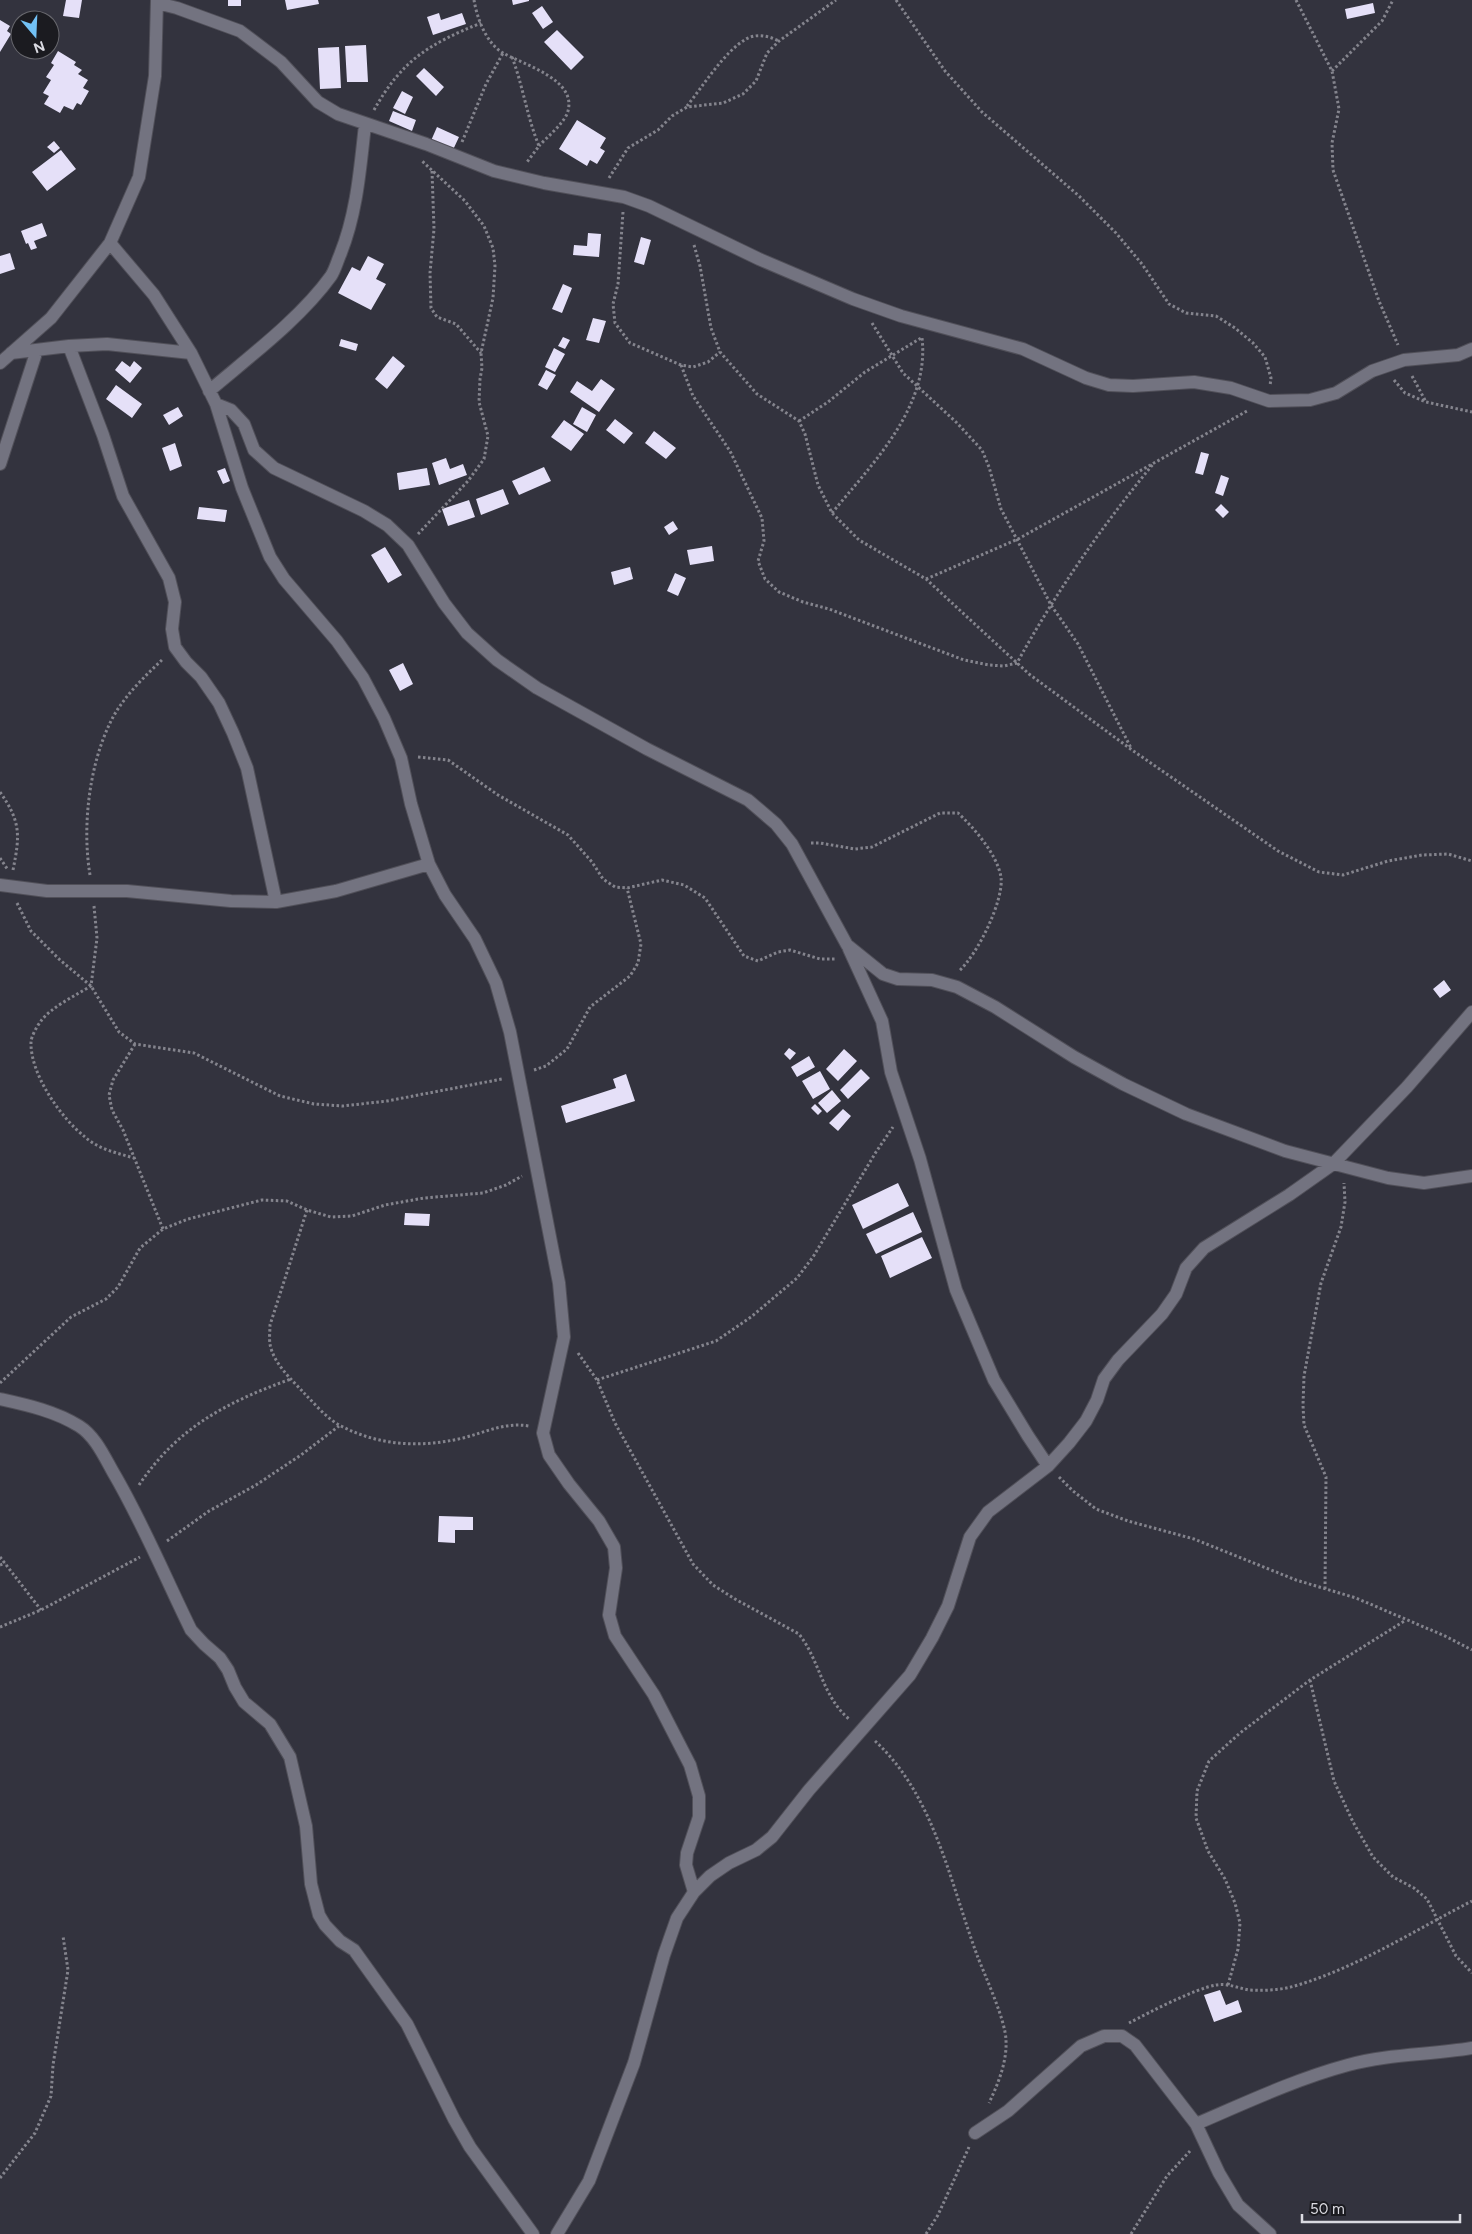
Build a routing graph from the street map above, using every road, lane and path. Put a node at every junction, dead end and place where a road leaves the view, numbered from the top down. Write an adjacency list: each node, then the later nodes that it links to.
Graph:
1 (474, 0): 7 (path)
2 (836, 0): 8 (path)
3 (896, 0): 40 (path)
4 (1296, 0): 11 (path)
5 (1393, 0): 11 (path)
6 (157, 2): 13 (street); 22 (street)
7 (480, 23): 9 (path); 13 (path)
8 (780, 40): 12 (path); 12 (path)
9 (504, 53): 10 (path); 15 (path)
10 (511, 56): 14 (path); 14 (path)
11 (1332, 71): 34 (path)
12 (686, 107): 19 (path)
13 (365, 125): 15 (street); 39 (street)
14 (539, 146): 18 (path)
15 (454, 155): 18 (street)
16 (419, 158): 17 (path)
17 (432, 170): 32 (path); 32 (path)
18 (516, 176): 19 (street)
19 (600, 194): 20 (street)
20 (624, 197): 21 (street); 36 (path)
21 (688, 226): 23 (street); 29 (path)
22 (110, 243): 30 (street); 31 (street)
23 (853, 299): 24 (street); 33 (path)
24 (940, 325): 25 (path); 40 (street)
25 (922, 338): 33 (path); 38 (path)
26 (69, 346): 28 (street); 31 (street); 52 (street)
27 (1472, 349): 34 (street)
28 (37, 350): 30 (street); 46 (street)
29 (720, 352): 36 (path); 44 (path)
30 (11, 353): 35 (street)
31 (191, 353): 39 (street)
32 (481, 353): 49 (path)
33 (890, 355): 38 (path); 44 (path)
34 (1404, 360): 37 (street); 41 (path)
35 (0, 363)
36 (681, 365): 53 (path)
37 (1383, 368): 40 (street); 41 (path)
38 (918, 387): 47 (path); 48 (path)
39 (209, 391): 42 (street)
40 (1268, 401): 45 (path)
41 (1426, 402): 43 (path)
42 (216, 404): 49 (street); 55 (street)
43 (1472, 412)
44 (800, 421): 47 (path)
45 (1156, 461): 48 (path); 51 (path)
46 (0, 464)
47 (832, 513): 50 (path)
48 (1018, 539): 50 (path); 51 (path)
49 (408, 545): 57 (street)
50 (926, 579): 53 (path)
51 (1052, 605): 53 (path); 54 (path)
52 (175, 647): 63 (path); 64 (street)
53 (1017, 663): 54 (path)
54 (1132, 750): 59 (path)
55 (401, 758): 60 (street); 62 (path)
56 (0, 792): 58 (path)
57 (792, 844): 65 (street); 67 (path)
58 (0, 858)
59 (1472, 862)
60 (429, 864): 64 (street); 71 (street)
61 (5, 886): 63 (street); 68 (path)
62 (627, 888): 66 (path); 71 (path)
63 (92, 890): 64 (street); 68 (path)
64 (276, 902)
65 (846, 945): 66 (street); 67 (street)
66 (853, 958): 72 (street)
67 (946, 983): 75 (street)
68 (91, 986): 70 (path); 73 (path)
69 (1472, 1012): 75 (street)
70 (135, 1044): 71 (path); 73 (path)
71 (519, 1076): 74 (street)
72 (904, 1112): 81 (path); 86 (street)
73 (134, 1158): 78 (path)
74 (535, 1163): 77 (path); 79 (street)
75 (1338, 1165): 76 (street); 86 (street); 92 (path)
76 (1472, 1176)
77 (307, 1210): 78 (path); 80 (path)
78 (163, 1229): 82 (path)
79 (564, 1337): 81 (path); 85 (street)
80 (291, 1379): 84 (path); 87 (path)
81 (597, 1380): 98 (path)
82 (0, 1383)
83 (0, 1399): 87 (street)
84 (339, 1426): 85 (path); 88 (path)
85 (543, 1433): 99 (street)
86 (1048, 1466): 92 (path); 98 (street)
87 (130, 1500): 88 (street)
88 (154, 1550): 93 (path); 112 (street)
89 (0, 1557): 90 (path)
90 (6, 1563): 91 (path); 93 (path)
91 (0, 1565)
92 (1325, 1589): 94 (path)
93 (41, 1610): 95 (path)
94 (1406, 1620): 96 (path); 97 (path)
95 (0, 1627)
96 (1472, 1650)
97 (1310, 1680): 101 (path); 104 (path)
98 (863, 1730): 99 (street); 107 (path)
99 (694, 1892): 113 (street)
100 (1472, 1901): 101 (path)
101 (1438, 1918): 103 (path); 104 (path)
102 (63, 1936): 111 (path)
103 (1472, 1973)
104 (1228, 1985): 105 (path)
105 (1104, 2036): 108 (street); 109 (street)
106 (1472, 2048): 108 (street)
107 (988, 2106)
108 (1196, 2124): 110 (street)
109 (975, 2133): 114 (path)
110 (1202, 2138): 115 (path); 116 (street)
111 (0, 2178)
112 (532, 2234)
113 (557, 2234)
114 (926, 2234)
115 (1131, 2234)
116 (1270, 2234)

